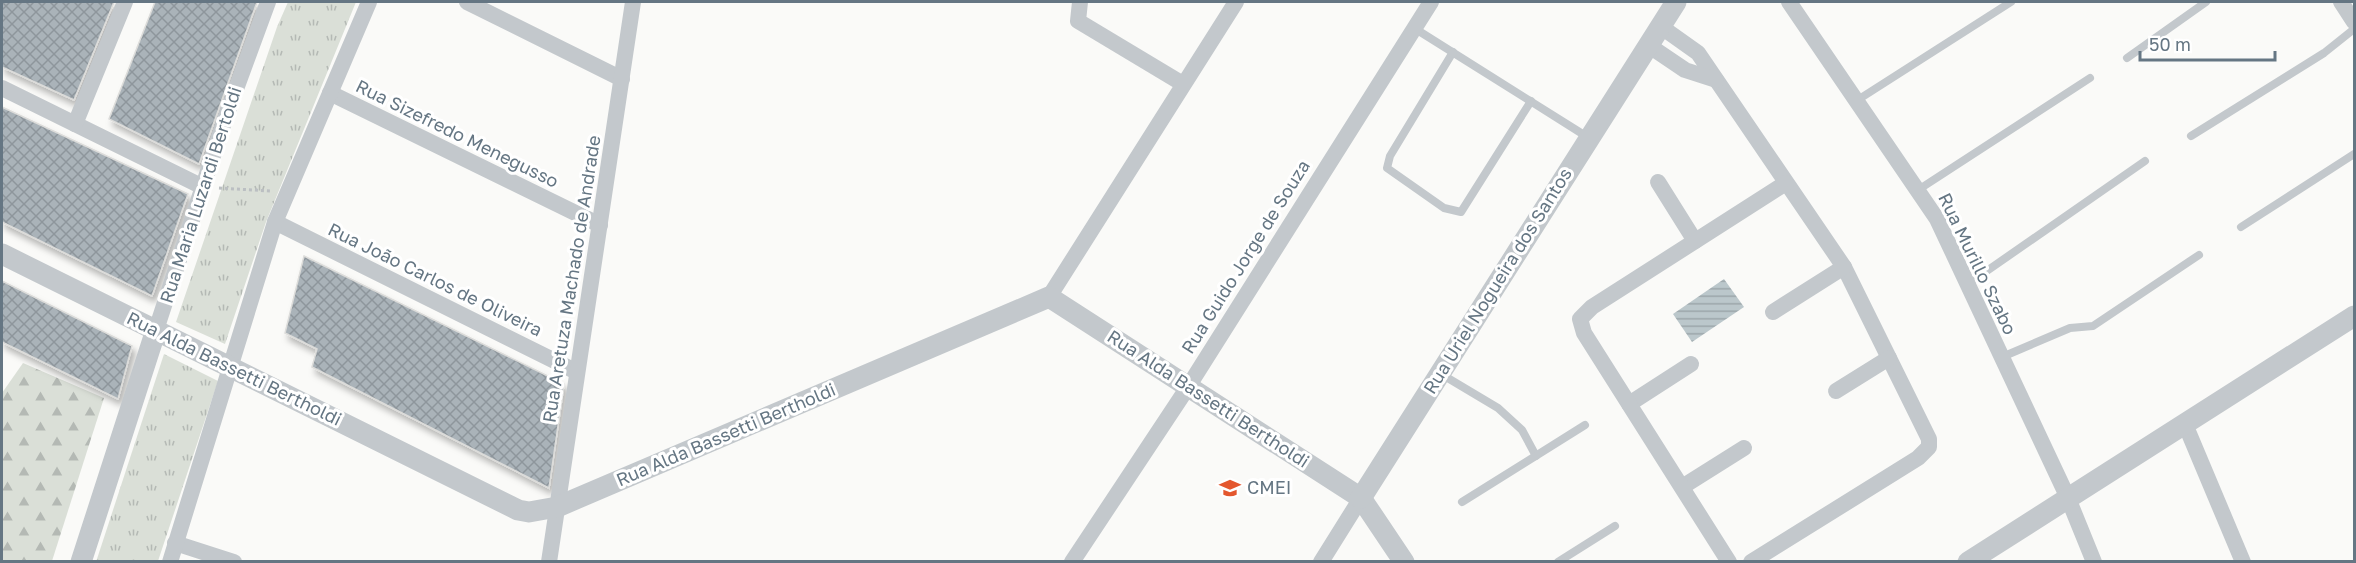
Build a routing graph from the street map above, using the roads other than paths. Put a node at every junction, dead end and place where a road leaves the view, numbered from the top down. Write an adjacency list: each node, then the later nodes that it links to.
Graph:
1 (125, 2): 29 (street)
2 (268, 2): 36 (street, Rua Maria Luzardi Bertoldi)
3 (369, 2): 26 (street)
4 (466, 2): 22 (street)
5 (633, 2): 22 (street, Rua Aretuza Machado de Andrade)
6 (1080, 2): 24 (street)
7 (1236, 2): 24 (street)
8 (1431, 2): 16 (street, Rua Guido Jorge de Souza)
9 (1676, 2): 15 (street, Rua Uriel Nogueira dos Santos)
10 (1788, 2): 27 (street, Rua Murillo Szabo)
11 (2011, 2): 27 (lane)
12 (2206, 2): 20 (lane)
13 (2341, 2): 14 (street)
14 (2355, 22)
15 (1660, 26): 18 (street, Rua Uriel Nogueira dos Santos); 23 (street)
16 (1414, 28): 19 (lane); 56 (street, Rua Guido Jorge de Souza)
17 (2355, 29): 30 (lane)
18 (1648, 45): 23 (street); 31 (street, Rua Uriel Nogueira dos Santos)
19 (1453, 52): 28 (lane); 28 (lane)
20 (2127, 58)
21 (2090, 78): 37 (lane)
22 (621, 79): 39 (street, Rua Aretuza Machado de Andrade)
23 (1716, 80): 35 (street)
24 (1183, 84): 46 (street)
25 (2, 88): 29 (street)
26 (330, 93): 38 (street); 39 (street, Rua Sizefredo Menegusso)
27 (1856, 101): 37 (street, Rua Murillo Szabo)
28 (1531, 102): 31 (lane)
29 (75, 124): 36 (street)
30 (2191, 136)
31 (1589, 138): 55 (street, Rua Uriel Nogueira dos Santos)
32 (2355, 154): 40 (lane)
33 (2145, 161): 45 (lane)
34 (1658, 182): 41 (street)
35 (1786, 183): 41 (street); 44 (street)
36 (202, 187): 49 (street, Rua Maria Luzardi Bertoldi)
37 (1918, 190): 45 (street, Rua Murillo Szabo)
38 (275, 222): 53 (street); 54 (street, Rua João Carlos de Oliveira)
39 (600, 225): 54 (street, Rua Aretuza Machado de Andrade)
40 (2241, 227)
41 (1695, 241): 58 (street)
42 (2, 254): 49 (street, Rua Alda Bassetti Bertholdi)
43 (2199, 255): 50 (lane)
44 (1844, 267): 47 (street); 51 (street)
45 (1968, 284): 50 (street, Rua Murillo Szabo)
46 (1049, 297): 56 (street, Rua Alda Bassetti Bertholdi); 67 (street, Rua Alda Bassetti Bertholdi)
47 (1773, 312)
48 (2355, 316): 59 (street)
49 (156, 330): 53 (street, Rua Alda Bassetti Bertholdi); 70 (street, Rua Maria Luzardi Bertoldi)
50 (2002, 357): 65 (street, Rua Murillo Szabo)
51 (1889, 358): 57 (street); 79 (street)
52 (1691, 364): 58 (street)
53 (230, 367): 67 (street, Rua Alda Bassetti Bertholdi); 69 (street)
54 (577, 372): 67 (street, Rua Aretuza Machado de Andrade)
55 (1440, 373): 62 (lane); 64 (street, Rua Uriel Nogueira dos Santos)
56 (1188, 387): 64 (street, Rua Alda Bassetti Bertholdi); 74 (street, Rua Guido Jorge de Souza)
57 (1836, 391)
58 (1629, 404): 63 (street)
59 (2184, 424): 65 (street); 82 (street)
60 (1585, 425): 62 (lane)
61 (1744, 448): 63 (street)
62 (1536, 456): 66 (lane)
63 (1682, 487): 78 (street)
64 (1361, 498): 75 (street, Rua Uriel Nogueira dos Santos); 76 (street, Rua Alda Bassetti Bertholdi)
65 (2068, 498): 80 (street); 81 (street, Rua Murillo Szabo)
66 (1462, 502)
67 (557, 507): 73 (street, Rua Aretuza Machado de Andrade)
68 (1615, 526): 77 (lane)
69 (175, 543): 71 (street); 72 (street)
70 (81, 561)
71 (170, 561)
72 (234, 561)
73 (549, 561)
74 (1072, 561)
75 (1321, 561)
76 (1404, 561)
77 (1558, 561)
78 (1729, 561)
79 (1750, 561)
80 (1968, 561)
81 (2094, 561)
82 (2243, 561)

